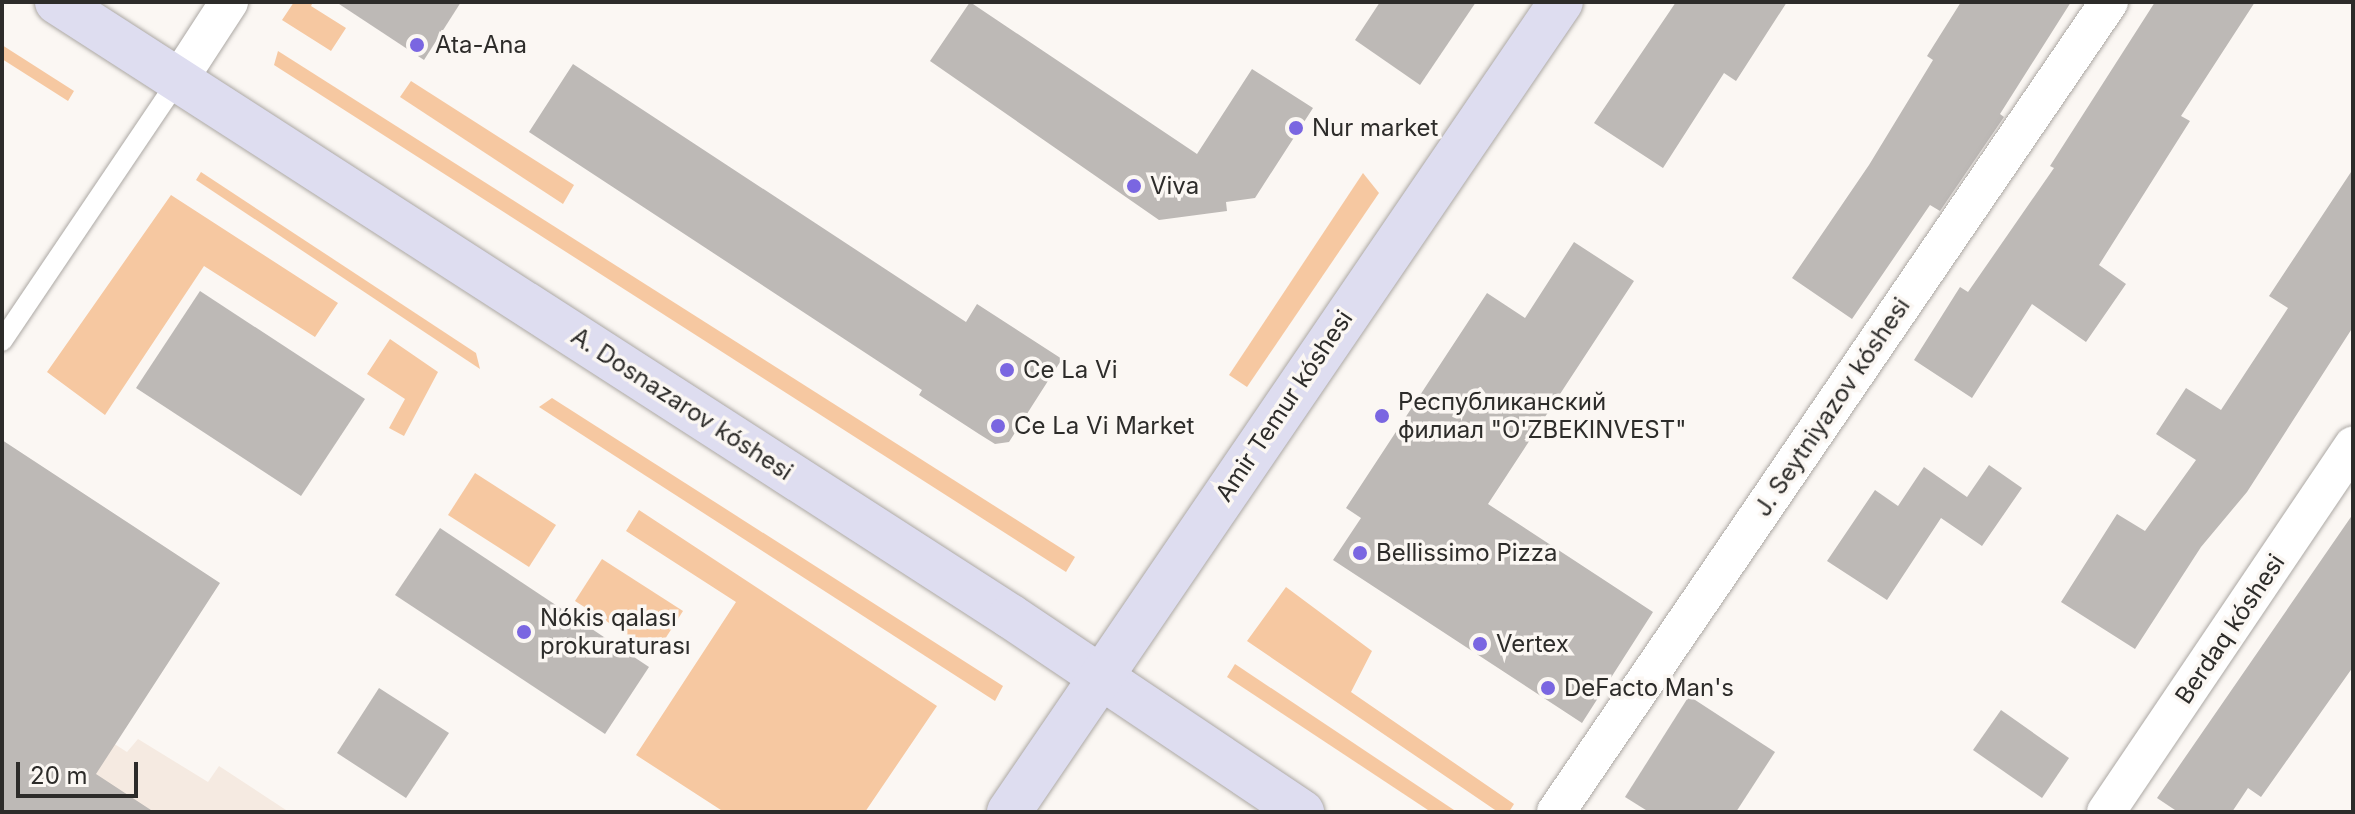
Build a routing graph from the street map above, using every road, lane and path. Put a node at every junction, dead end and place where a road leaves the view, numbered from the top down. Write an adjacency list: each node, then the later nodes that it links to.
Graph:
1 (57, 2): 5 (main road, A. Dosnazarov kóshesi)
2 (229, 2): 5 (street)
3 (1561, 2): 8 (main road, Amir Temur kóshesi)
4 (2109, 2): 11 (street, J. Seytniyazov kóshesi)
5 (179, 79): 6 (lane); 8 (main road, A. Dosnazarov kóshesi)
6 (2, 341)
7 (2353, 446): 12 (street, Berdaq kóshesi)
8 (1100, 675): 9 (main road, Amir Temur kóshesi); 10 (main road, A. Dosnazarov kóshesi)
9 (1009, 812)
10 (1302, 812)
11 (1556, 812)
12 (2106, 812)

